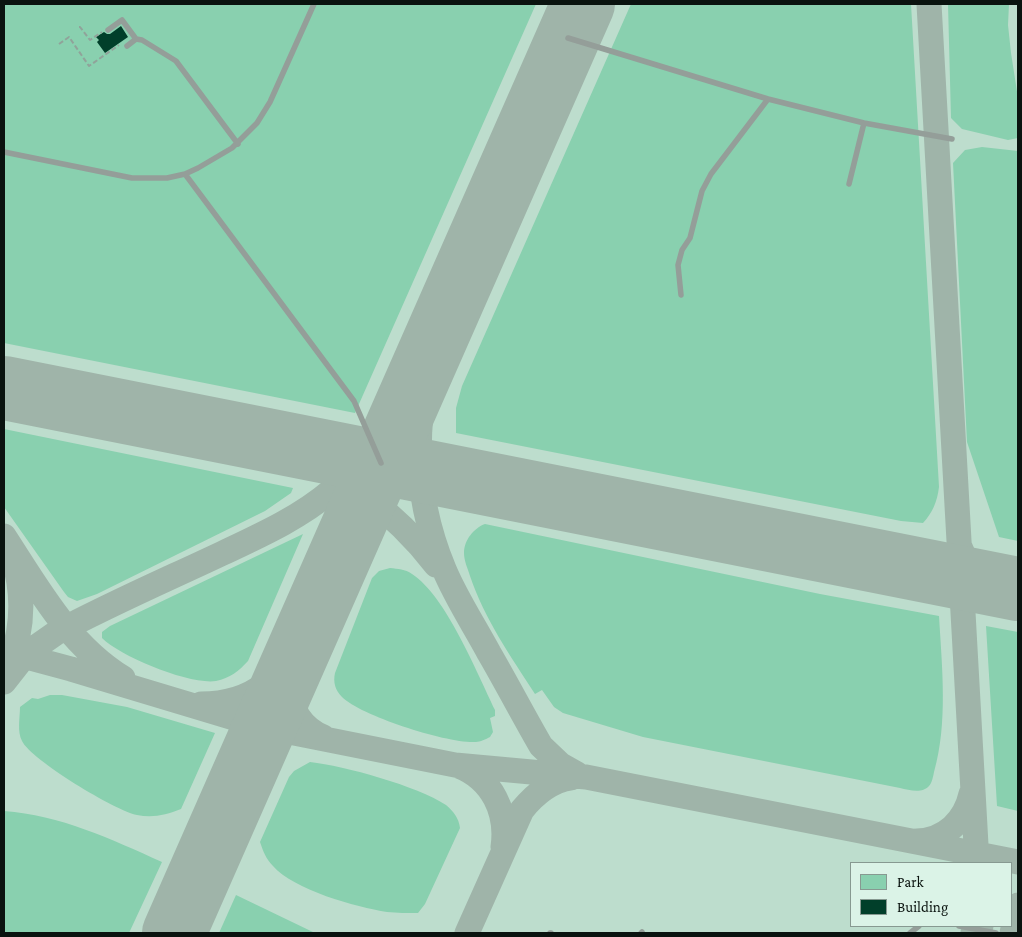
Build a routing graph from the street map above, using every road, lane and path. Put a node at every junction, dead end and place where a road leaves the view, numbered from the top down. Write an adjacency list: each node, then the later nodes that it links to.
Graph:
1 (314, 4): 12 (lane)
2 (80, 27): 3 (path)
3 (108, 30): 5 (lane)
4 (568, 38): 9 (lane)
5 (136, 39): 8 (lane); 12 (lane)
6 (58, 44): 7 (path)
7 (120, 45)
8 (127, 46)
9 (768, 99): 10 (lane); 16 (lane)
10 (864, 123): 11 (lane); 15 (lane)
11 (952, 139)
12 (238, 144): 14 (lane)
13 (4, 152): 14 (lane)
14 (185, 174): 17 (lane)
15 (849, 184)
16 (681, 295)
17 (381, 463)
18 (964, 927): 19 (lane)
19 (996, 933)

